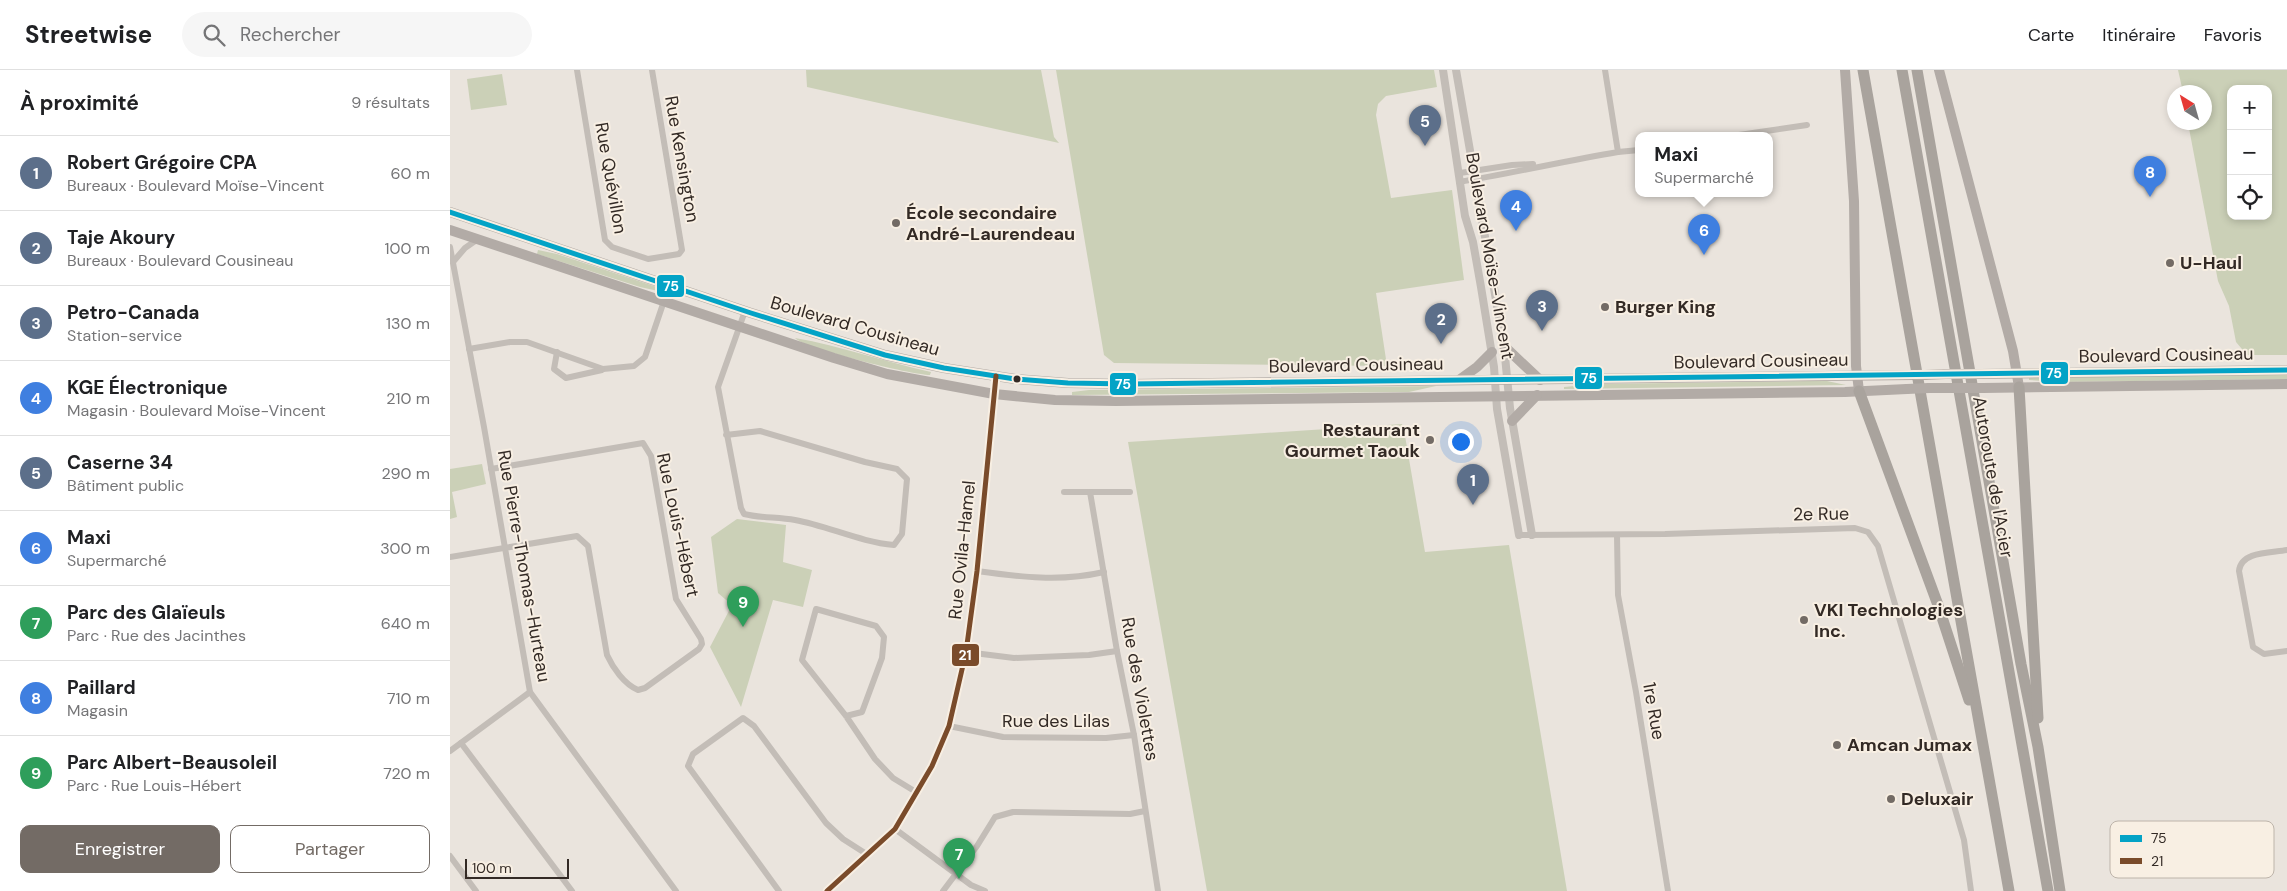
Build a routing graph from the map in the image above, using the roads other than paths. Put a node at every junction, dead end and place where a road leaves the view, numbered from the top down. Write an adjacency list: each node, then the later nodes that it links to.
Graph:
1 (577, 70): 22 (street, Rue Quévillon)
2 (652, 70): 22 (street, Rue Kensington)
3 (1442, 70): 15 (street, Boulevard Moïse-Vincent)
4 (1456, 70): 16 (street, Boulevard Moïse-Vincent)
5 (1605, 70): 14 (street)
6 (1845, 70): 35 (main road)
7 (1863, 70): 68 (highway)
8 (1902, 70): 89 (highway, Autoroute de l'Acier)
9 (1917, 70): 70 (highway)
10 (1939, 70): 33 (main road)
11 (1807, 125): 12 (street)
12 (1759, 132)
13 (1635, 150): 14 (street)
14 (1618, 152): 16 (street)
15 (1460, 173): 16 (street); 17 (street, Boulevard Moïse-Vincent)
16 (1474, 175): 17 (street); 27 (street, Boulevard Moïse-Vincent)
17 (1459, 182): 30 (street, Boulevard Moïse-Vincent)
18 (450, 212): 25 (main road, Boulevard Cousineau)
19 (450, 230): 20 (main road, Boulevard Cousineau)
20 (478, 239): 23 (street); 24 (main road, Boulevard Cousineau)
21 (450, 248): 23 (street, Rue Pierre-Thomas-Hurteau)
22 (681, 253)
23 (453, 262): 28 (street, Rue Pierre-Thomas-Hurteau)
24 (664, 301): 26 (main road, Boulevard Cousineau); 31 (street)
25 (745, 311): 26 (street); 34 (main road, Boulevard Cousineau)
26 (739, 327): 43 (main road, Boulevard Cousineau); 48 (street)
27 (1504, 346): 37 (main road); 39 (street, Boulevard Moïse-Vincent)
28 (469, 349): 29 (street); 49 (street, Rue Pierre-Thomas-Hurteau)
29 (557, 352): 31 (street); 31 (street)
30 (1492, 352): 36 (main road); 38 (street, Boulevard Moïse-Vincent)
31 (603, 369)
32 (2287, 370): 33 (main road, Boulevard Cousineau)
33 (2018, 373): 35 (main road, Boulevard Cousineau, bridge); 41 (main road)
34 (996, 376): 36 (main road, Boulevard Cousineau); 43 (street, Rue Ovila-Hamel)
35 (1857, 376): 37 (main road, Boulevard Cousineau); 42 (main road)
36 (1460, 380): 38 (main road, Boulevard Cousineau)
37 (1540, 380): 39 (main road, Boulevard Cousineau)
38 (1496, 381): 39 (main road, Boulevard Cousineau); 45 (street, Boulevard Moïse-Vincent)
39 (1507, 381): 46 (street, Boulevard Moïse-Vincent)
40 (2287, 384): 41 (main road, Boulevard Cousineau)
41 (2019, 387): 42 (main road, Boulevard Cousineau, bridge); 70 (highway)
42 (1859, 391): 44 (main road, Boulevard Cousineau); 68 (highway)
43 (994, 394): 45 (main road, Boulevard Cousineau); 59 (street, Rue Ovila-Hamel)
44 (1537, 395): 46 (main road, Boulevard Cousineau); 47 (main road)
45 (1496, 396): 46 (main road, Boulevard Cousineau); 53 (street, Boulevard Moïse-Vincent)
46 (1508, 396): 47 (street, Boulevard Moïse-Vincent)
47 (1512, 421): 54 (street, Boulevard Moïse-Vincent)
48 (726, 435): 48 (street)
49 (491, 469): 56 (street, Rue Pierre-Thomas-Hurteau); 56 (street, Rue Louis-Hébert)
50 (1064, 492): 51 (street)
51 (1090, 492): 52 (street); 60 (street, Rue des Violettes)
52 (1130, 492)
53 (1519, 535): 54 (street, 2e Rue)
54 (1532, 535): 55 (street, 2e Rue)
55 (1617, 535): 86 (street, 1re Rue); 87 (street, 2e Rue)
56 (505, 548): 58 (street); 64 (street, Rue Pierre-Thomas-Hurteau)
57 (2287, 550): 62 (street)
58 (450, 557)
59 (977, 572): 60 (street); 63 (street, Rue Ovila-Hamel)
60 (1104, 572): 61 (street, Rue des Violettes)
61 (1117, 651): 63 (street); 67 (street, Rue des Violettes)
62 (2287, 651)
63 (966, 652): 66 (street, Rue Ovila-Hamel)
64 (530, 692): 69 (street); 80 (street, Rue Pierre-Thomas-Hurteau)
65 (846, 716): 65 (street); 72 (street)
66 (949, 726): 67 (street, Rue des Lilas); 72 (street, Rue Ovila-Hamel)
67 (1134, 734): 73 (street, Rue des Violettes)
68 (1982, 740): 88 (highway)
69 (461, 743): 71 (street); 79 (street)
70 (2038, 747): 90 (highway)
71 (450, 751)
72 (916, 792): 74 (street, Rue Ovila-Hamel)
73 (1145, 811): 77 (street); 85 (street, Rue des Violettes)
74 (895, 829): 75 (street, Rue Ovila-Hamel); 77 (street)
75 (868, 855): 81 (street); 82 (street, Rue Ovila-Hamel)
76 (450, 856): 78 (street)
77 (958, 874): 83 (street); 84 (street)
78 (476, 891)
79 (572, 891)
80 (676, 891)
81 (779, 891)
82 (827, 891)
83 (943, 891)
84 (985, 891)
85 (1158, 891)
86 (1668, 891)
87 (1971, 891)
88 (2009, 891)
89 (2048, 891)
90 (2060, 891)

